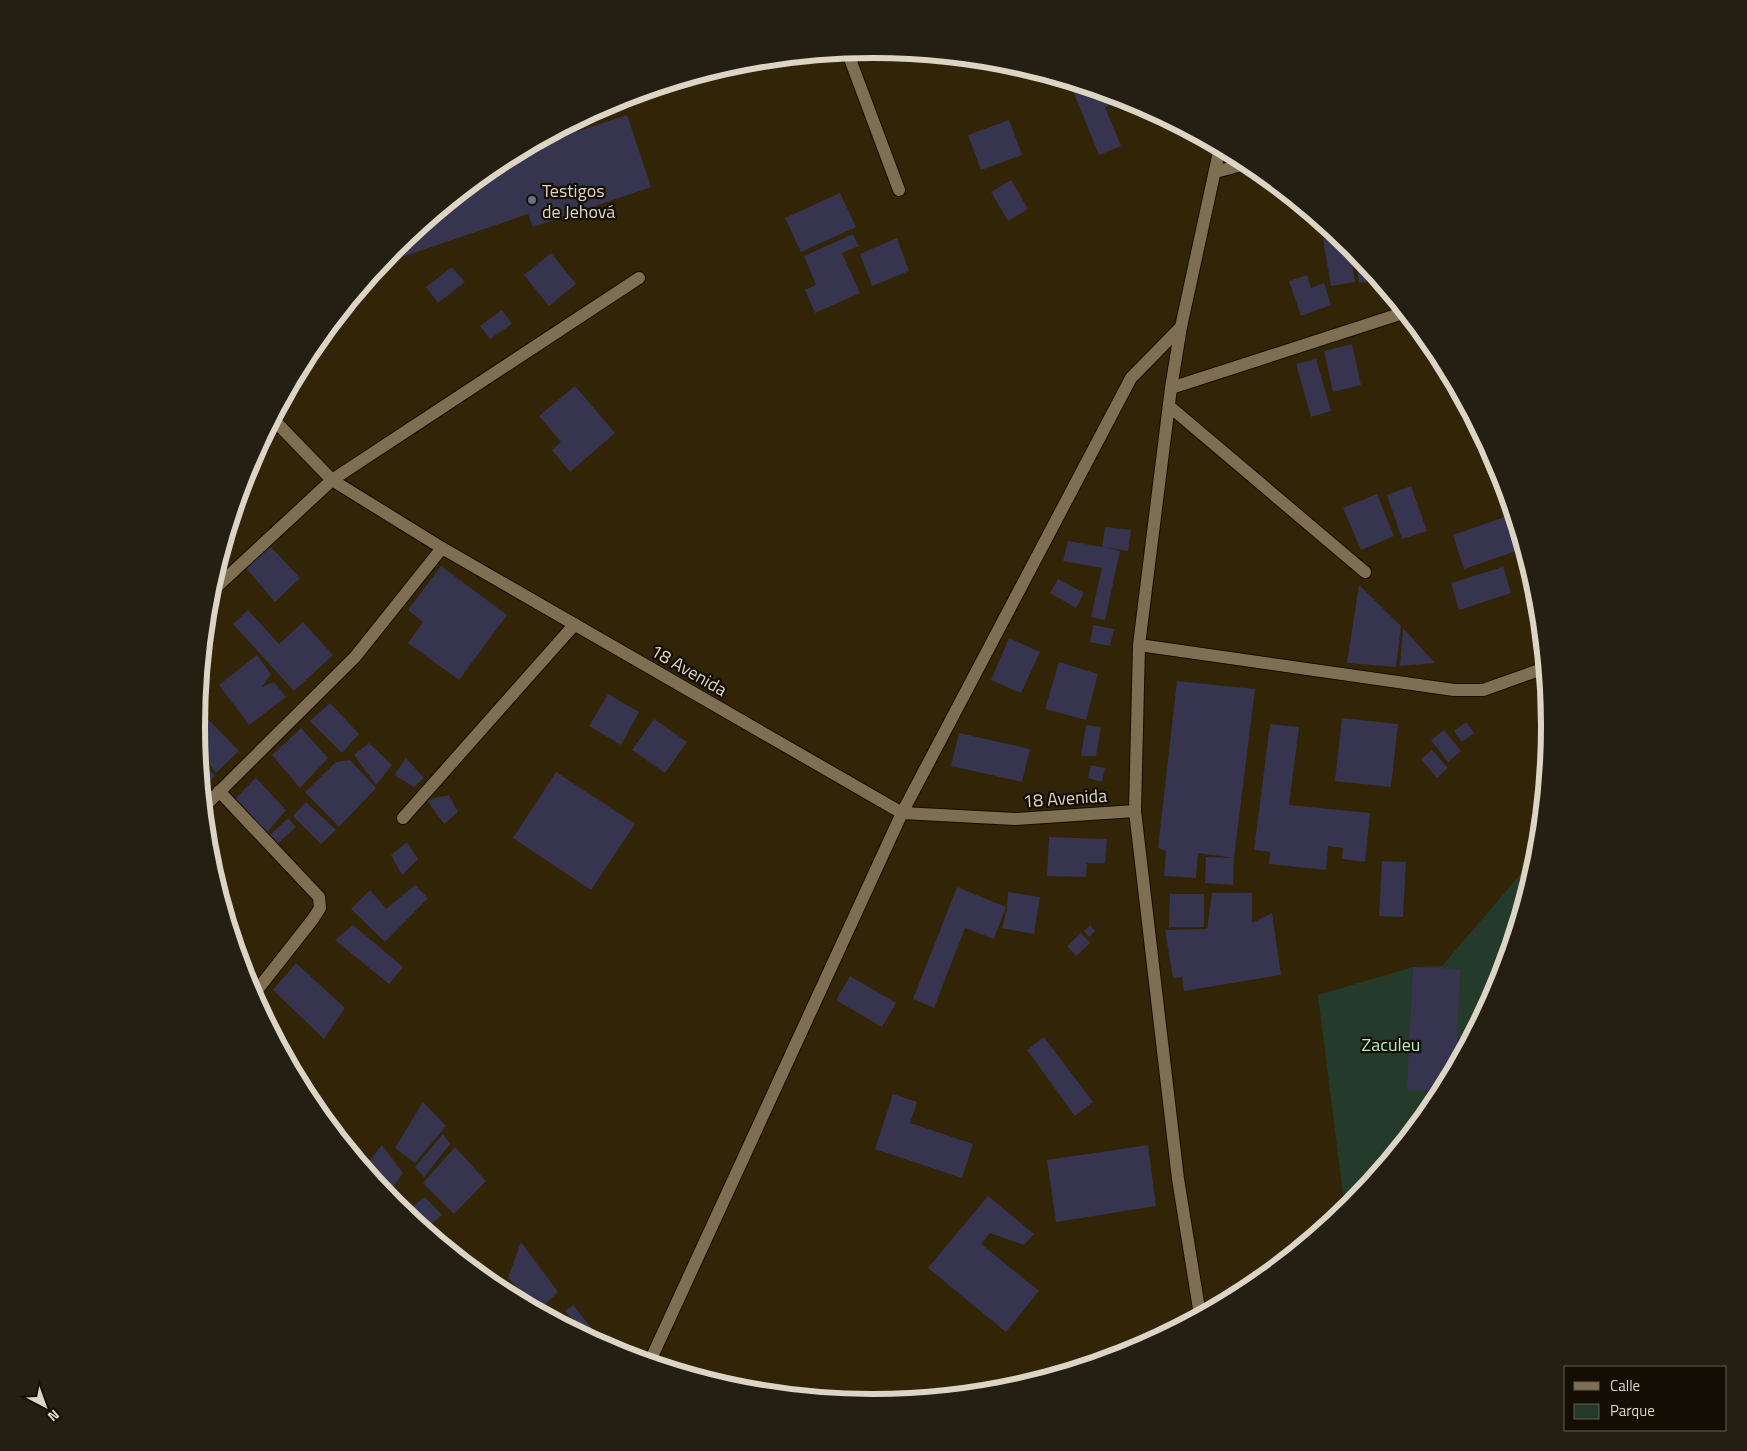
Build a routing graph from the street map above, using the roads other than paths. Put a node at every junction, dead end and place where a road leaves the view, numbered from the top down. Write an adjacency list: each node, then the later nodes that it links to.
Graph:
1 (851, 59): 5 (street)
2 (1219, 154): 4 (street)
3 (1238, 166): 4 (street)
4 (1215, 172): 8 (street)
5 (899, 190)
6 (638, 278): 12 (street)
7 (1399, 314): 9 (street)
8 (1181, 327): 9 (street); 22 (street)
9 (1170, 388): 10 (street)
10 (1169, 406): 14 (street); 17 (street)
11 (278, 423): 12 (street, 18 Avenida)
12 (332, 480): 13 (street, 18 Avenida); 15 (street)
13 (442, 548): 16 (street, 18 Avenida); 19 (street)
14 (1365, 572)
15 (221, 583)
16 (575, 624): 22 (street, 18 Avenida); 23 (street)
17 (1139, 645): 18 (street); 21 (street)
18 (1539, 670)
19 (219, 791): 20 (street); 24 (street)
20 (210, 801)
21 (1135, 811): 22 (street, 18 Avenida); 25 (street)
22 (902, 813): 26 (street)
23 (403, 818)
24 (259, 988)
25 (1199, 1308)
26 (652, 1356)

